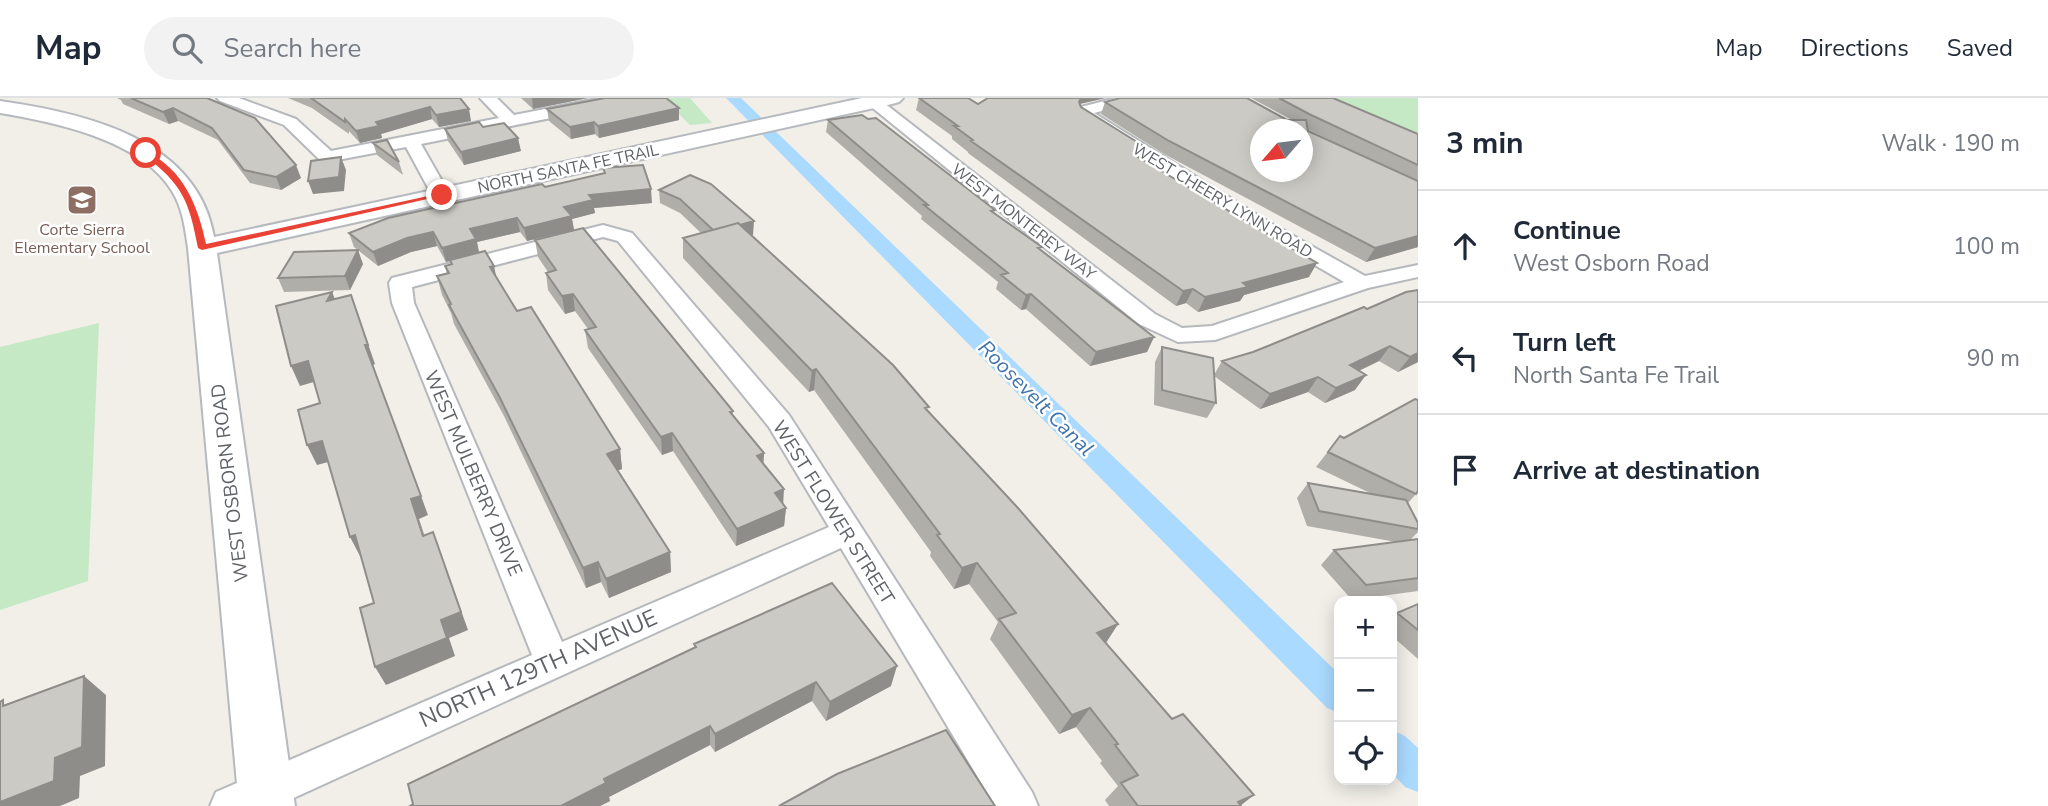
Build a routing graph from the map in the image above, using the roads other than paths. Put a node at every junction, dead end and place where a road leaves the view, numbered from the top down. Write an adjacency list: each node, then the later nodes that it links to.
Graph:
1 (225, 98): 8 (street)
2 (488, 98): 7 (street)
3 (614, 98): 7 (street)
4 (1135, 98): 13 (street, WEST CHEERY LYNN ROAD)
5 (883, 100): 9 (street, NORTH SANTA FE TRAIL); 13 (street, WEST MONTEREY WAY)
6 (0, 107): 10 (street, WEST OSBORN ROAD)
7 (510, 121): 8 (street)
8 (411, 141): 9 (street)
9 (442, 195): 10 (street, NORTH SANTA FE TRAIL)
10 (202, 248): 16 (street, WEST OSBORN ROAD)
11 (1418, 271): 13 (street)
12 (400, 283): 14 (street, WEST FLOWER STREET); 15 (street, WEST MULBERRY DRIVE)
13 (1362, 283)
14 (847, 532): 15 (street, NORTH 129TH AVENUE); 17 (street, WEST FLOWER STREET)
15 (552, 661): 16 (street, NORTH 129TH AVENUE)
16 (254, 801)
17 (1018, 806)

